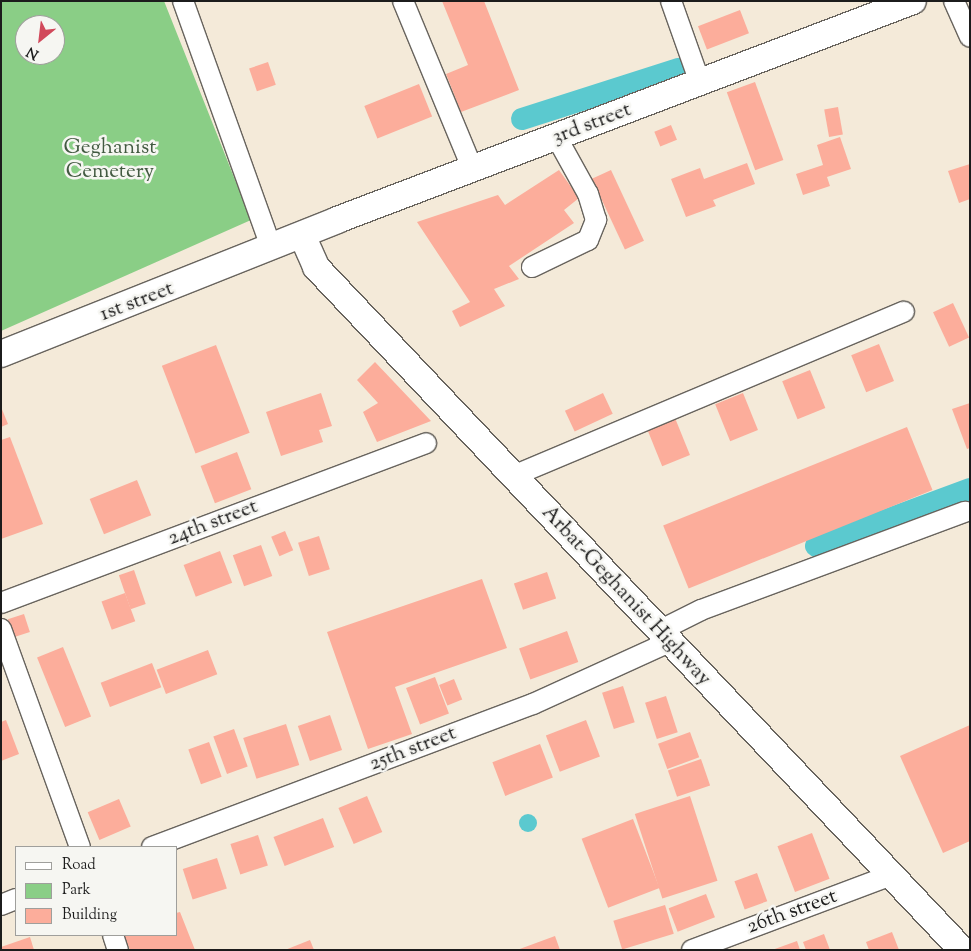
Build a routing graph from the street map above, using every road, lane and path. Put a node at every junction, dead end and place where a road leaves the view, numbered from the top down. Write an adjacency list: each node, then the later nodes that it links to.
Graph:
1 (183, 1): 11 (street)
2 (403, 1): 9 (street)
3 (671, 1): 7 (street)
4 (913, 1): 7 (main road, 3rd street)
5 (954, 1): 6 (street)
6 (970, 37)
7 (700, 83): 8 (main road, 3rd street)
8 (557, 138): 9 (main road, 3rd street); 12 (street)
9 (473, 170): 10 (main road, 3rd street)
10 (302, 235): 11 (main road, 3rd street); 16 (main road, Arbat-Geghanist Highway)
11 (272, 249): 14 (main road, 1st street)
12 (532, 267)
13 (904, 312): 16 (street)
14 (1, 354)
15 (426, 443): 18 (street, 24th street)
16 (513, 476): 20 (main road, Arbat-Geghanist Highway)
17 (965, 512): 20 (street, 25th street)
18 (1, 603)
19 (1, 629): 21 (street)
20 (664, 637): 22 (street, 25th street); 23 (main road, Arbat-Geghanist Highway)
21 (80, 846)
22 (155, 846)
23 (892, 875): 28 (street, 26th street); 29 (main road, Arbat-Geghanist Highway)
24 (15, 899): 25 (street)
25 (1, 905)
26 (113, 936): 27 (street)
27 (118, 950)
28 (692, 950)
29 (962, 950)

